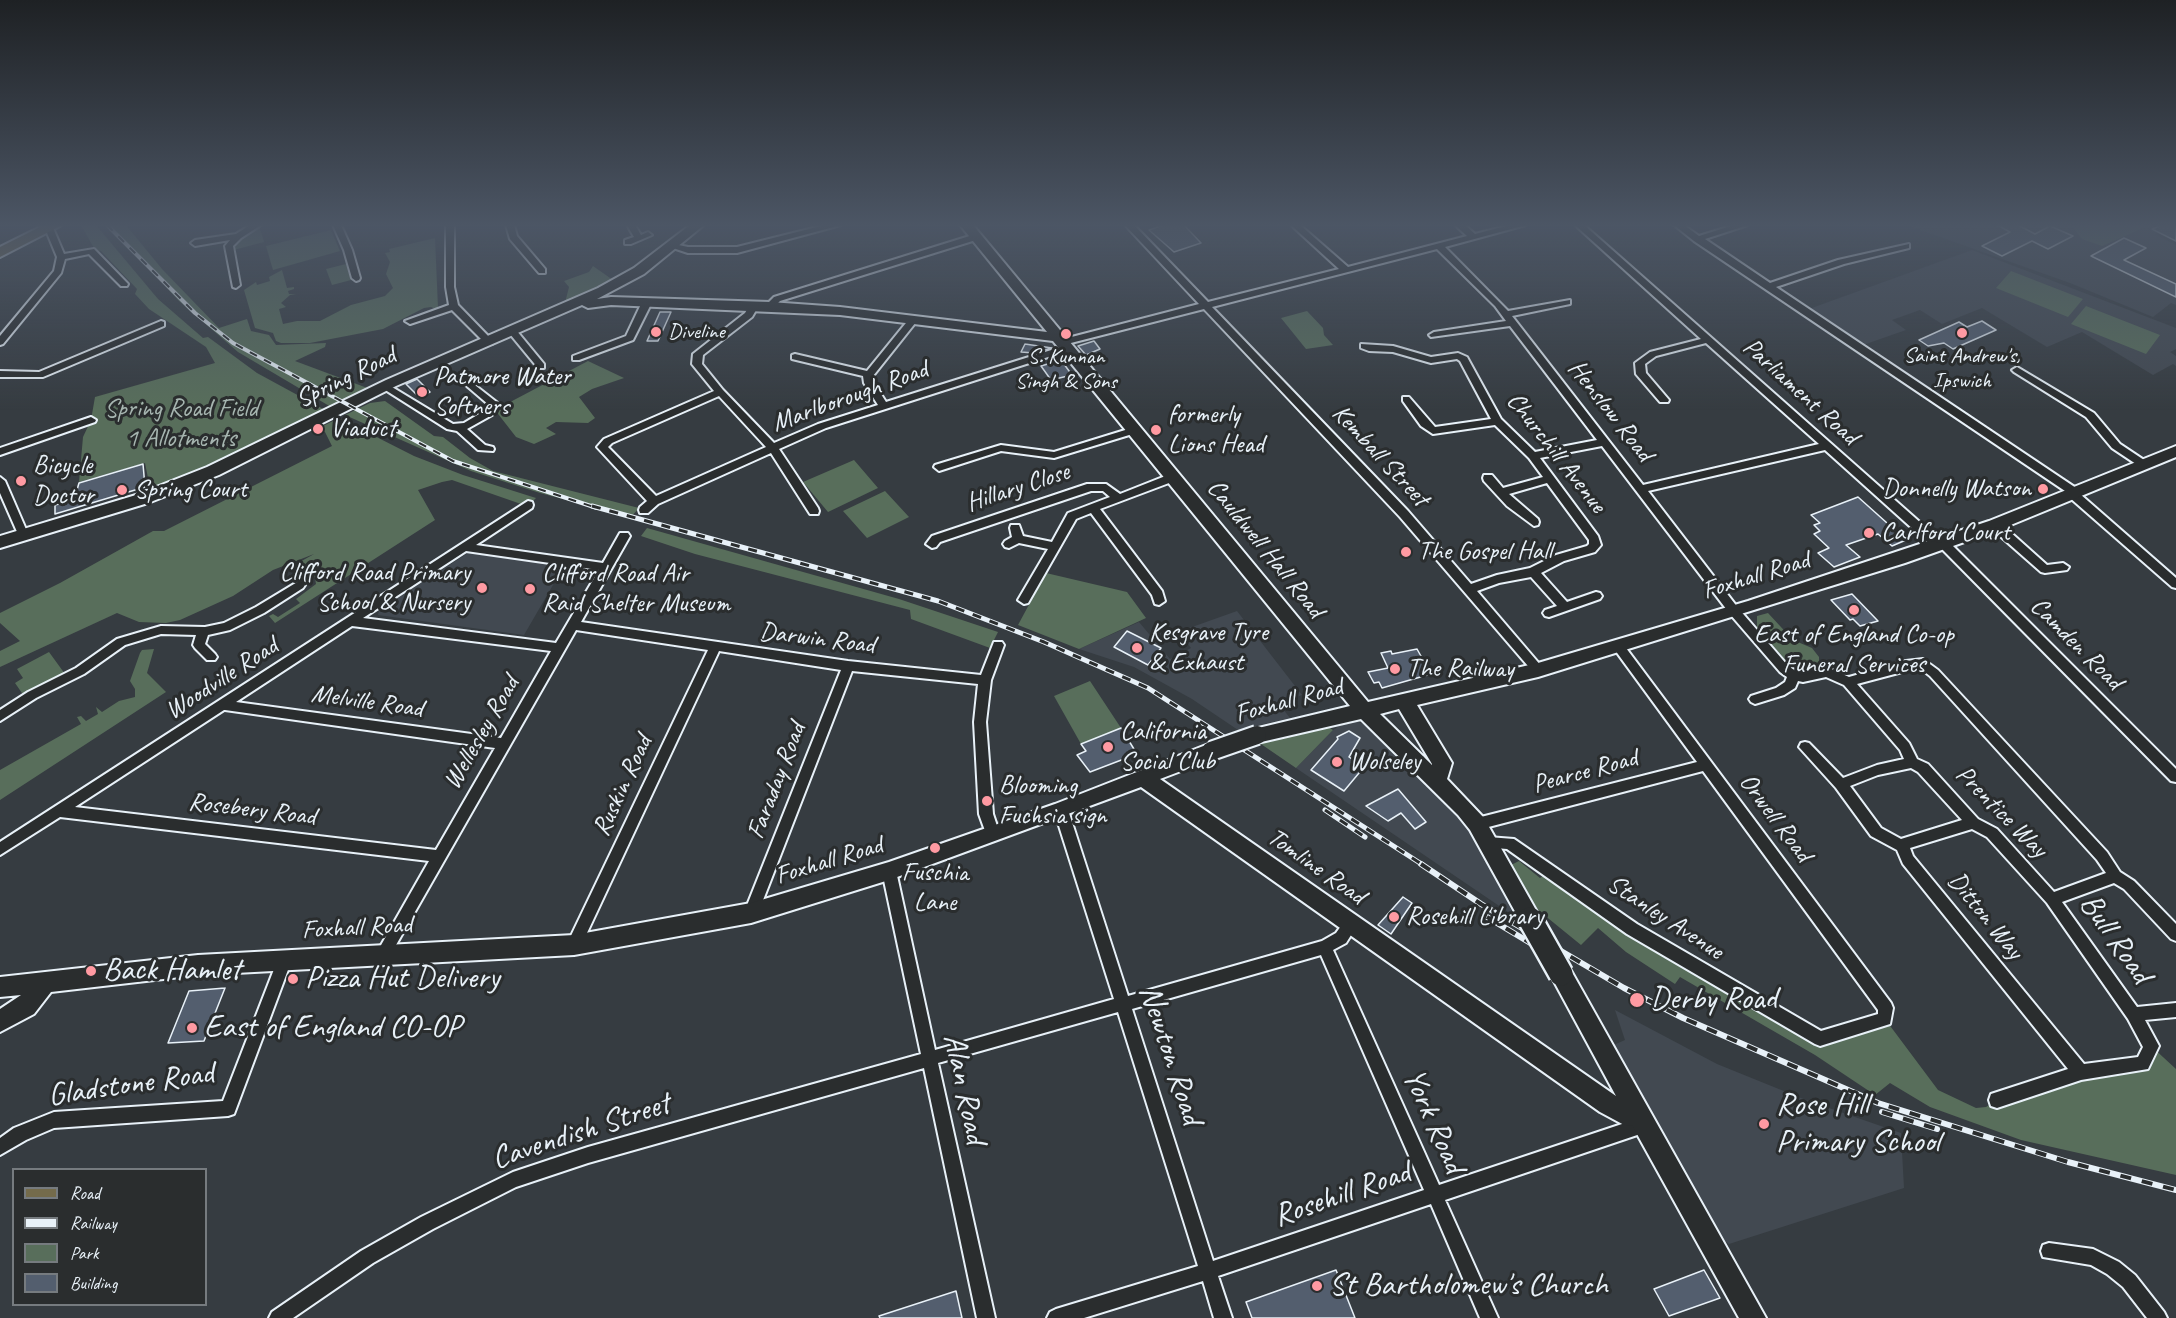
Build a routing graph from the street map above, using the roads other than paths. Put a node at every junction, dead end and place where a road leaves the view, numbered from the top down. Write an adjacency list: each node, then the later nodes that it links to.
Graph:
1 (1769, 286): 60 (street)
2 (45, 287): 25 (street)
3 (450, 287): 16 (street)
4 (620, 287): 11 (street, Spring Road)
5 (817, 287): 17 (street)
6 (1017, 287): 27 (street, Cauldwell Hall Road)
7 (1188, 287): 15 (street, Kemball Street)
8 (1280, 287): 15 (street, Marlborough Road)
9 (1478, 287): 18 (street, Henslow Road)
10 (1648, 287): 24 (street, Parliament Road)
11 (607, 296): 12 (street); 22 (street, Spring Road)
12 (647, 302): 14 (street); 30 (street)
13 (1567, 302): 18 (street)
14 (754, 305): 17 (street); 37 (street)
15 (1206, 305): 27 (street, Marlborough Road); 82 (street, Kemball Street)
16 (454, 306): 20 (street); 26 (street)
17 (770, 306): 19 (street)
18 (1509, 318): 23 (street); 45 (street, Henslow Road)
19 (913, 320): 27 (street); 33 (street)
20 (410, 321)
21 (161, 324): 34 (street)
22 (513, 332): 26 (street, Spring Road); 31 (street)
23 (1434, 335)
24 (1708, 340): 39 (street); 46 (street, Parliament Road)
25 (0, 342)
26 (489, 342): 36 (street, Spring Road)
27 (1062, 342): 40 (street, Marlborough Road); 44 (street, Cauldwell Hall Road)
28 (1364, 346): 42 (street, Churchill Avenue)
29 (795, 357): 33 (street)
30 (576, 358)
31 (541, 366)
32 (2017, 370): 52 (street)
33 (869, 374): 40 (street)
34 (0, 375)
35 (471, 385): 43 (street)
36 (384, 386): 43 (street); 69 (street, Spring Road)
37 (720, 392): 47 (street); 62 (street)
38 (1406, 399): 42 (street)
39 (1664, 400)
40 (884, 406): 47 (street, Marlborough Road)
41 (91, 420): 50 (street)
42 (1497, 421): 51 (street, Churchill Avenue)
43 (451, 427): 48 (street)
44 (1135, 430): 53 (street); 54 (street, Cauldwell Hall Road)
45 (1605, 442): 51 (street); 58 (street, Henslow Road)
46 (1827, 446): 58 (street); 74 (street, Parliament Road)
47 (773, 448): 62 (street, Marlborough Road); 66 (street)
48 (489, 449)
49 (2176, 451): 52 (street, Foxhall Road)
50 (0, 452)
51 (1533, 456): 56 (street, Churchill Avenue)
52 (2143, 464): 60 (street, Foxhall Road)
53 (939, 467)
54 (1173, 477): 61 (street); 105 (street, Cauldwell Hall Road)
55 (1488, 478): 59 (street)
56 (1550, 478): 59 (street); 79 (street, Churchill Avenue)
57 (0, 481): 69 (street)
58 (1642, 489): 87 (street, Henslow Road)
59 (1501, 492): 67 (street)
60 (2074, 493): 68 (street, Foxhall Road); 80 (street)
61 (1117, 497): 64 (street); 73 (street, Hillary Close)
62 (654, 501): 65 (street)
63 (528, 505): 76 (street, Woodville Road)
64 (1093, 508): 75 (street); 85 (street)
65 (644, 510)
66 (814, 511)
67 (1534, 522)
68 (1995, 525): 74 (street, Foxhall Road); 78 (street)
69 (23, 534): 72 (street, Spring Road)
70 (624, 536): 77 (street, Wellesley Road)
71 (1014, 537): 75 (street)
72 (0, 542)
73 (932, 544)
74 (1940, 544): 87 (street, Foxhall Road); 112 (street, Camden Road)
75 (1053, 546): 84 (street)
76 (465, 547): 77 (street); 89 (street, Woodville Road)
77 (604, 567): 90 (street, Wellesley Road)
78 (2063, 567)
79 (1533, 572): 82 (street, Churchill Avenue); 86 (street)
80 (2176, 584)
81 (299, 585): 91 (street)
82 (1470, 589): 98 (street, Kemball Street)
83 (1596, 596): 86 (street)
84 (1024, 600)
85 (1159, 601)
86 (1565, 607): 88 (street)
87 (1734, 611): 93 (street, Foxhall Road); 99 (street, Henslow Road)
88 (1549, 613)
89 (351, 621): 94 (street); 104 (street, Woodville Road)
90 (572, 625): 94 (street, Wellesley Road); 95 (street, Darwin Road)
91 (203, 631): 96 (street); 106 (street)
92 (998, 645): 100 (street)
93 (1619, 647): 98 (street, Foxhall Road); 110 (street, Orwell Road)
94 (560, 648): 107 (street, Wellesley Road)
95 (715, 648): 97 (street, Darwin Road); 130 (street, Ruskin Road)
96 (211, 657)
97 (848, 666): 100 (street, Darwin Road); 127 (street, Faraday Road)
98 (1538, 670): 103 (street, Foxhall Road)
99 (1793, 675): 101 (street); 102 (street)
100 (985, 680): 119 (street)
101 (1848, 682): 109 (street); 125 (street, Bull Road)
102 (1755, 699)
103 (1404, 701): 105 (street, Foxhall Road); 113 (street)
104 (225, 705): 107 (street, Melville Road); 116 (street, Woodville Road)
105 (1364, 710): 111 (street, Foxhall Road, bridge); 113 (street)
106 (0, 716)
107 (503, 744): 123 (street, Wellesley Road)
108 (1805, 747): 114 (street)
109 (1912, 763): 114 (street); 117 (street, Prentice Way)
110 (1705, 765): 118 (street, Pearce Road); 139 (street, Orwell Road)
111 (1142, 777): 115 (street, Foxhall Road); 128 (street, Tomline Road)
112 (2176, 777)
113 (1436, 779): 118 (street)
114 (1841, 784): 121 (street)
115 (1061, 810): 119 (street, Foxhall Road); 136 (street, Newton Road)
116 (59, 811): 122 (street, Woodville Road); 123 (street, Rosebery Road)
117 (1973, 823): 121 (street); 126 (street, Prentice Way)
118 (1477, 824): 120 (street)
119 (993, 835): 124 (street, Foxhall Road)
120 (1488, 843): 139 (street, Stanley Avenue); 144 (street, bridge)
121 (1902, 846): 142 (street, Ditton Way)
122 (0, 849)
123 (438, 856): 132 (street, Wellesley Road)
124 (890, 871): 127 (street, Foxhall Road); 141 (street, Alan Road)
125 (2115, 876): 126 (street, Bull Road); 129 (street, Bull Road)
126 (2052, 899): 138 (street, Bull Road)
127 (751, 913): 130 (street, Foxhall Road)
128 (1351, 924): 131 (street); 144 (street, Tomline Road)
129 (2176, 934)
130 (574, 945): 132 (street, Foxhall Road)
131 (1325, 947): 136 (street, Cavendish Street); 146 (street, York Road)
132 (383, 954): 133 (street, Foxhall Road)
133 (285, 959): 134 (street, Foxhall Road); 145 (street, Gladstone Road)
134 (46, 981): 135 (street, Foxhall Road); 140 (street)
135 (0, 987)
136 (1124, 1004): 141 (street, Cavendish Street); 148 (street, Newton Road)
137 (2176, 1010): 138 (street)
138 (2133, 1014): 142 (street, Bull Road)
139 (1886, 1019)
140 (0, 1021)
141 (928, 1059): 149 (street, Cavendish Street); 150 (street, Alan Road)
142 (2081, 1072): 143 (street, Bull Road)
143 (1997, 1101)
144 (1643, 1118): 146 (street, Rosehill Road); 154 (street)
145 (0, 1147)
146 (1434, 1195): 148 (street, Rosehill Road); 153 (street, York Road)
147 (2049, 1251): 155 (street)
148 (1208, 1270): 151 (street, Rosehill Road); 152 (street, Newton Road)
149 (278, 1318)
150 (986, 1318)
151 (1056, 1318)
152 (1223, 1318)
153 (1489, 1318)
154 (1753, 1318)
155 (2158, 1318)

